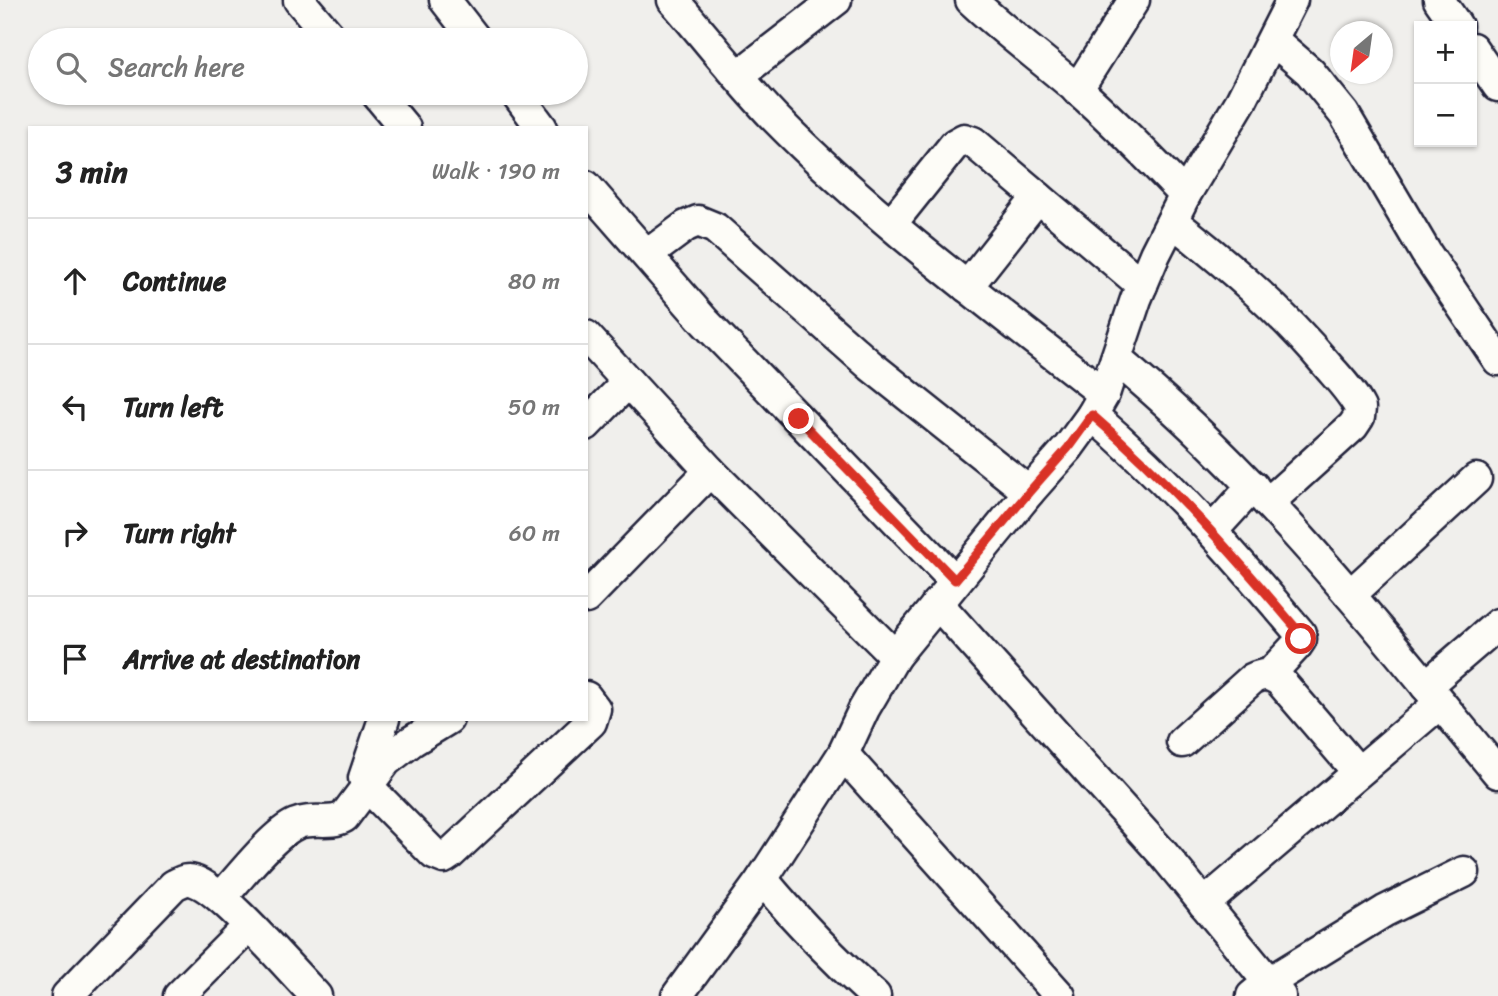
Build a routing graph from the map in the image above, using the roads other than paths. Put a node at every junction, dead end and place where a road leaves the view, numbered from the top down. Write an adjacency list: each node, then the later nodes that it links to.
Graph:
1 (299, 0): 11 (street)
2 (445, 0): 12 (street)
3 (673, 0): 15 (street)
4 (836, 0): 15 (street)
5 (971, 0): 9 (street)
6 (1134, 0): 17 (street)
7 (1292, 0): 13 (street)
8 (1439, 0): 10 (street)
9 (1003, 12): 17 (street)
10 (1454, 21)
11 (323, 28)
12 (467, 28)
13 (1273, 40): 23 (street); 32 (street)
14 (1477, 55): 16 (street)
15 (738, 75): 26 (street)
16 (1498, 86)
17 (1077, 90): 23 (street)
18 (386, 105): 20 (street)
19 (525, 105): 21 (street)
20 (403, 126)
21 (541, 126)
22 (588, 188): 27 (street)
23 (1185, 195): 25 (street)
24 (1038, 197): 26 (street); 28 (street); 29 (street)
25 (1172, 222): 28 (street); 39 (street)
26 (891, 224): 29 (street)
27 (647, 255): 38 (street); 41 (street)
28 (1142, 285): 31 (street)
29 (967, 287): 34 (street)
30 (588, 338): 33 (street)
31 (1116, 359): 34 (street); 39 (street)
32 (1498, 360)
33 (628, 382): 35 (street); 36 (street)
34 (1098, 405): 38 (street); 40 (street)
35 (588, 423)
36 (710, 471): 43 (street); 46 (street)
37 (1476, 479): 42 (street)
38 (1029, 492): 41 (street)
39 (1261, 494): 40 (street); 42 (street)
40 (1212, 531): 47 (street)
41 (955, 580): 44 (street)
42 (1350, 595): 48 (street)
43 (588, 596)
44 (937, 603): 46 (street); 60 (street)
45 (1498, 624): 48 (street)
46 (895, 656): 53 (street)
47 (1270, 674): 52 (street); 54 (street)
48 (1433, 694): 54 (street); 55 (street)
49 (588, 700): 56 (street)
50 (383, 721): 56 (street)
51 (445, 721): 56 (street)
52 (1182, 742)
53 (843, 754): 58 (street); 68 (street)
54 (1358, 772): 60 (street)
55 (1498, 773)
56 (368, 787): 59 (street)
57 (1464, 872): 62 (street)
58 (762, 879): 66 (street); 67 (street)
59 (221, 898): 61 (street); 63 (street)
60 (1204, 904): 62 (street)
61 (249, 926): 64 (street); 65 (street)
62 (1267, 991)
63 (67, 996)
64 (179, 996)
65 (316, 996)
66 (677, 996)
67 (875, 996)
68 (1060, 996)

